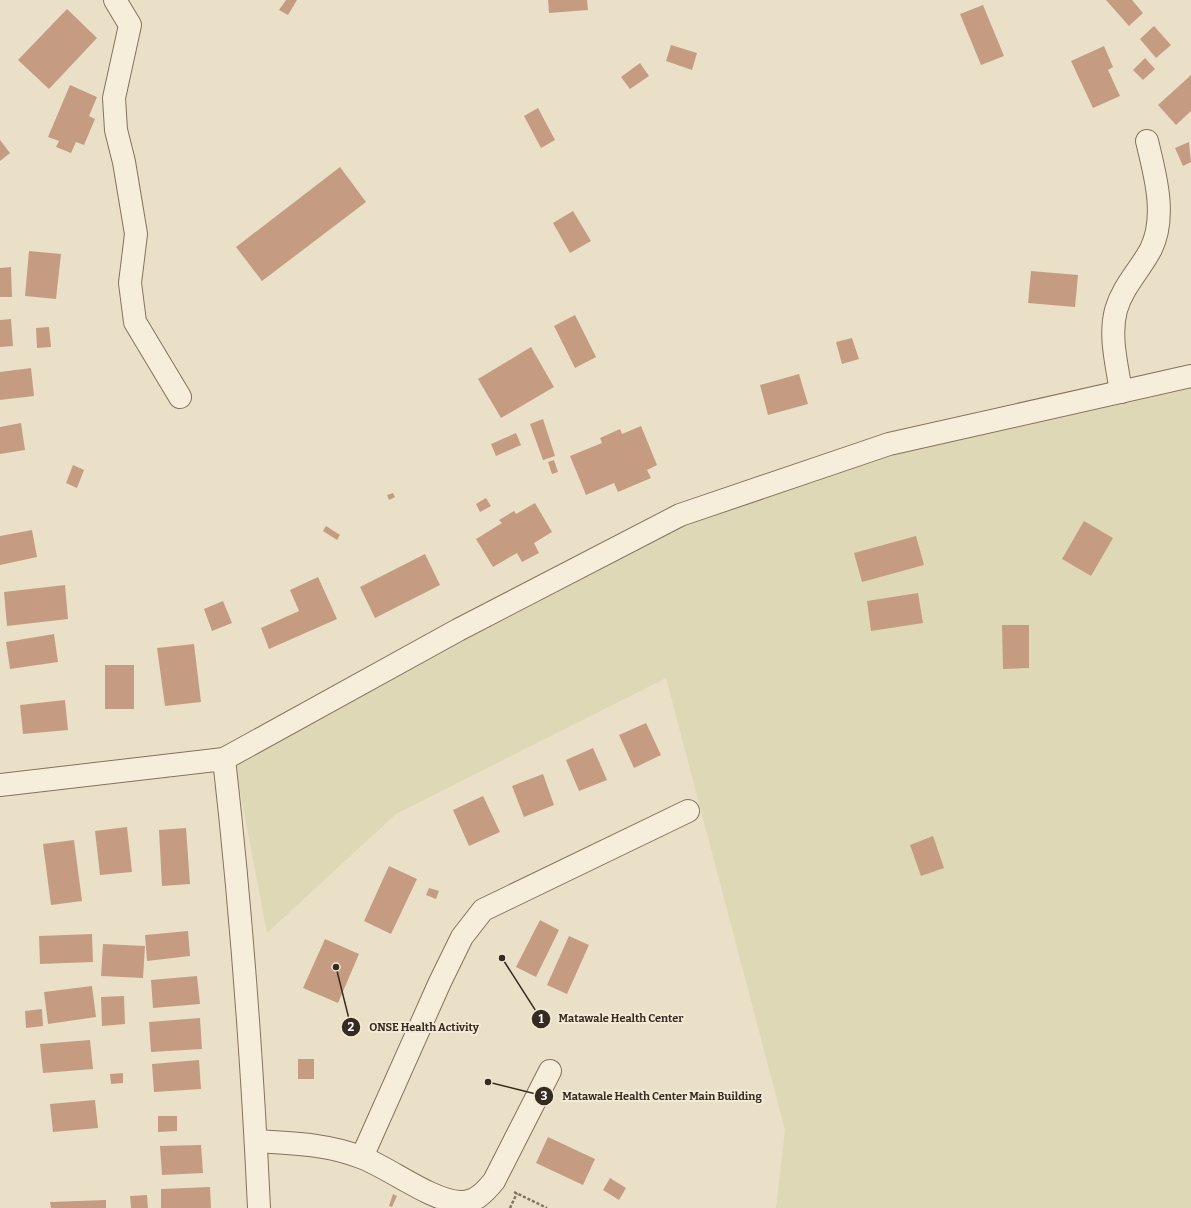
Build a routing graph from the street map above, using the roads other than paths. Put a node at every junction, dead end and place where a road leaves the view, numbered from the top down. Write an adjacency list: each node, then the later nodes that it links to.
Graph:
1 (115, 0): 5 (street)
2 (1147, 141): 4 (street)
3 (1191, 376): 4 (street)
4 (1121, 392): 6 (street)
5 (180, 397)
6 (224, 758): 7 (street); 10 (street)
7 (0, 785)
8 (688, 811): 11 (street)
9 (550, 1071): 11 (street)
10 (256, 1141): 11 (street); 12 (street)
11 (362, 1157)
12 (259, 1208)

